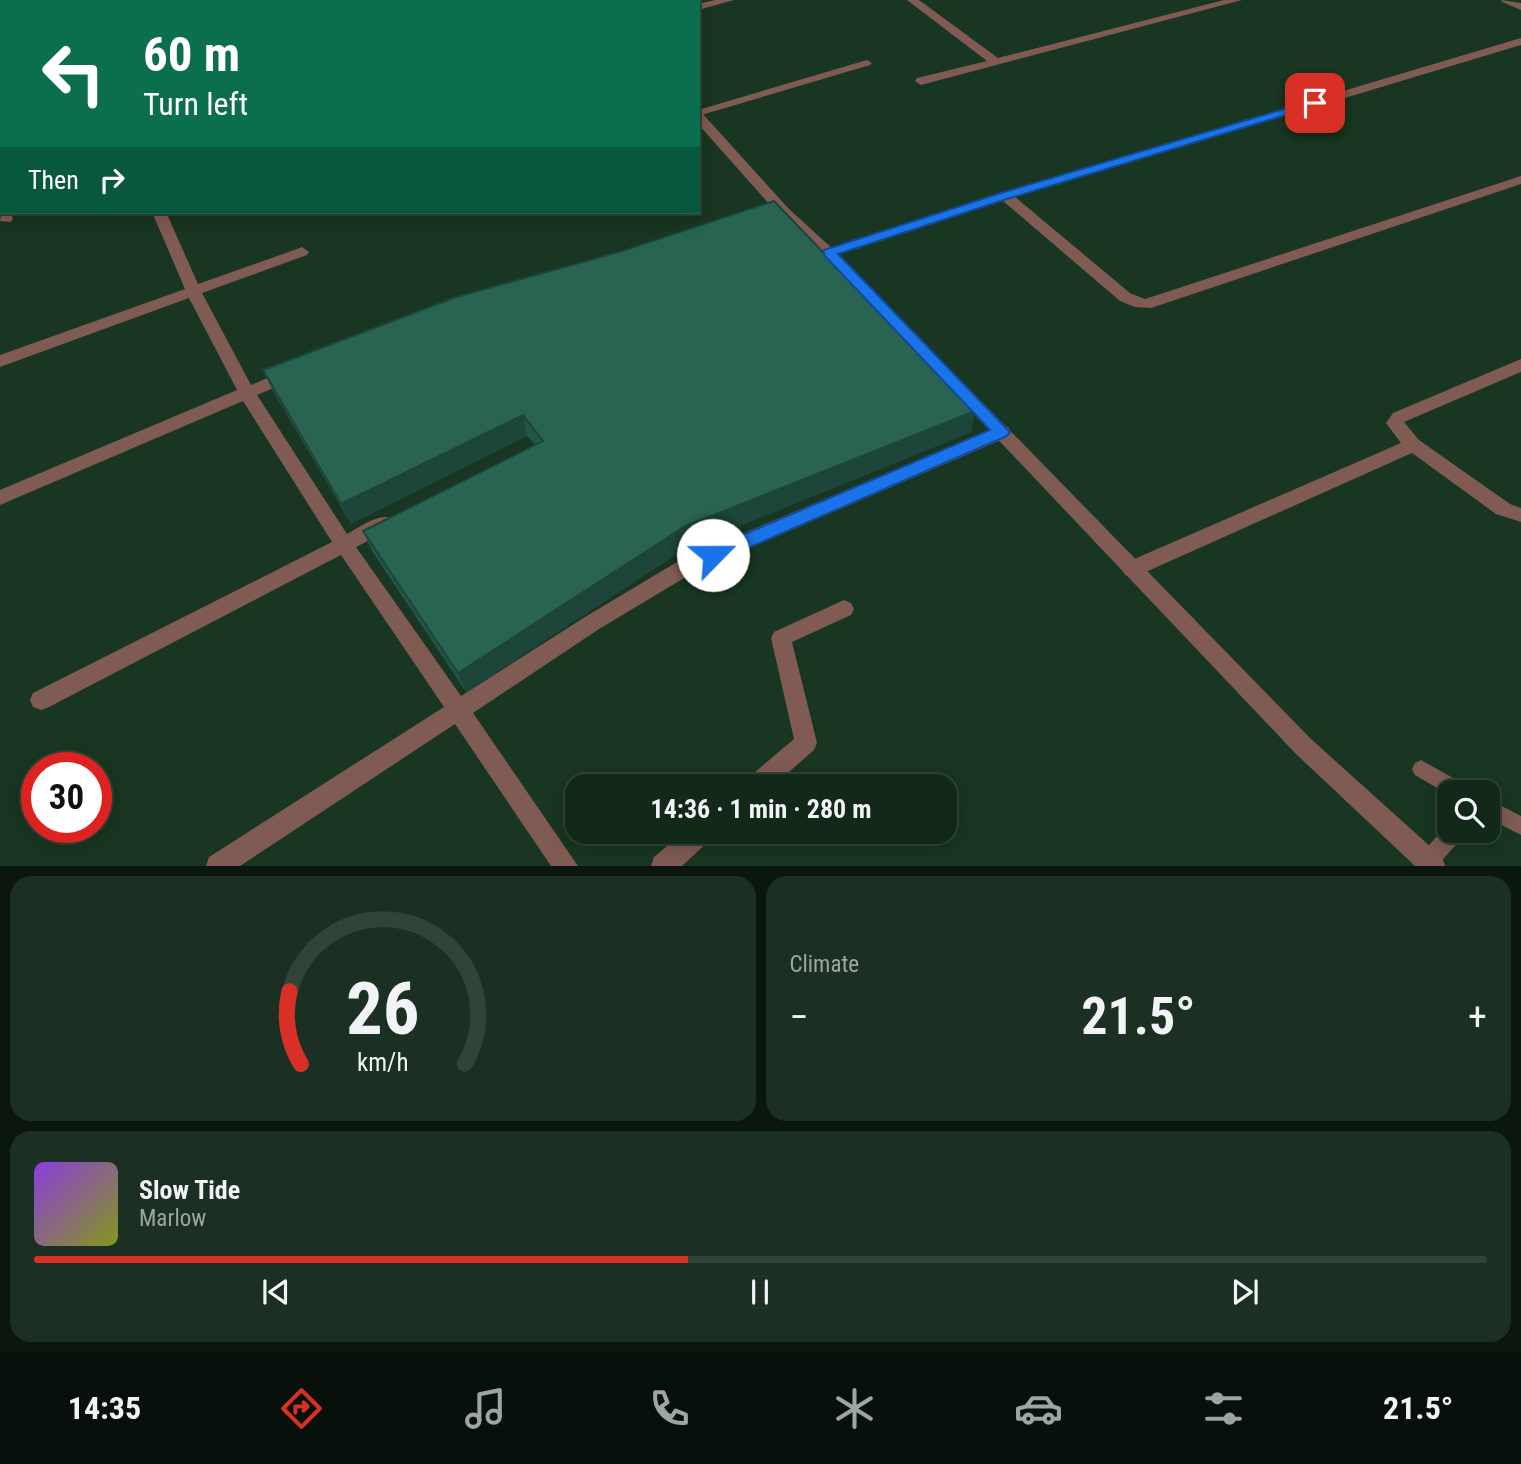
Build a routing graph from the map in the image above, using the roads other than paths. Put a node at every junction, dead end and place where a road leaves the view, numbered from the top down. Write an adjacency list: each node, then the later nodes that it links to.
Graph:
1 (729, 0): 5 (street)
2 (912, 0): 8 (street)
3 (1237, 0): 8 (street)
4 (1506, 0): 6 (street)
5 (700, 7)
6 (1521, 7)
7 (1521, 41): 14 (street)
8 (996, 62): 10 (street)
9 (867, 64): 11 (lane)
10 (921, 81)
11 (700, 114)
12 (700, 117): 15 (street)
13 (1521, 180): 14 (street)
14 (1005, 196): 19 (street)
15 (783, 211): 17 (street); 19 (street)
16 (160, 214): 20 (street)
17 (763, 219)
18 (302, 252): 20 (street)
19 (829, 253): 25 (street)
20 (194, 292): 21 (street); 24 (street)
21 (0, 361)
22 (1521, 365): 26 (street)
23 (310, 366): 24 (street)
24 (246, 392): 27 (street); 30 (street)
25 (1002, 432): 31 (street); 34 (street)
26 (1413, 444): 29 (street); 31 (street)
27 (0, 498)
28 (406, 513): 30 (street)
29 (1521, 514)
30 (344, 545): 33 (street); 34 (street)
31 (1132, 569): 42 (street)
32 (844, 609): 36 (street)
33 (41, 700)
34 (458, 709): 43 (street); 44 (street)
35 (1421, 769): 37 (lane)
36 (770, 774)
37 (1440, 780)
38 (1500, 815): 39 (lane)
39 (1521, 826)
40 (1446, 843): 42 (lane)
41 (688, 844): 45 (street)
42 (1430, 863)
43 (218, 866)
44 (566, 866)
45 (663, 866)

